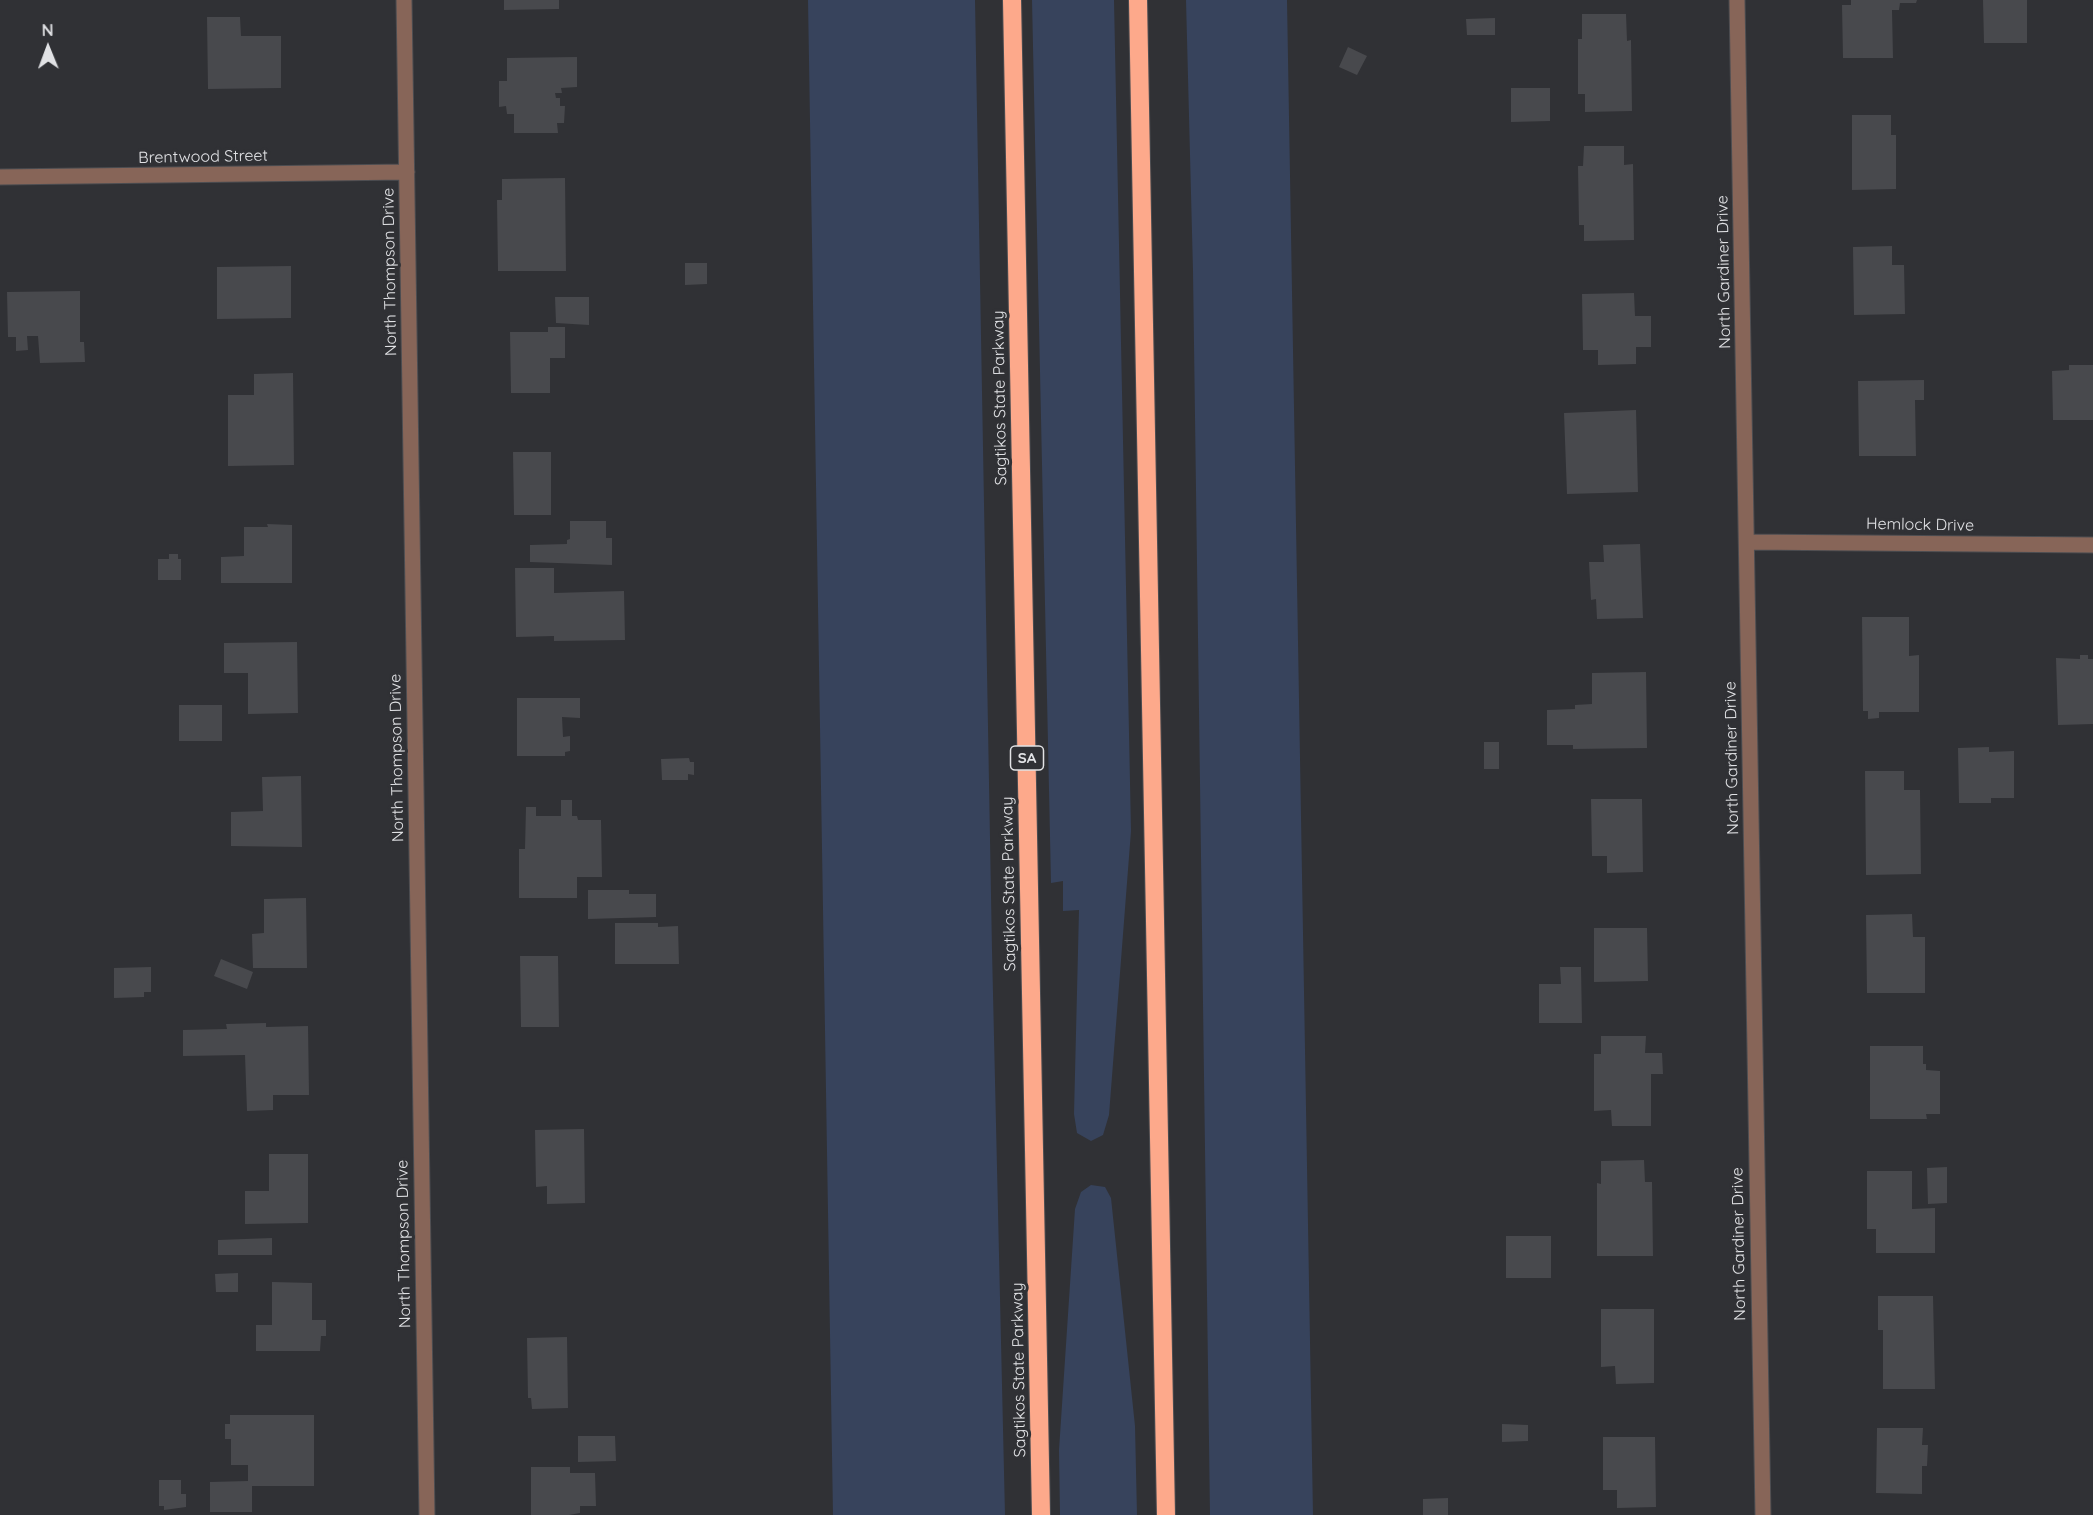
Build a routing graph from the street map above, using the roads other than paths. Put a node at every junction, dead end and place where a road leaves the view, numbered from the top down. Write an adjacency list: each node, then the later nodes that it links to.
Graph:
1 (404, 0): 5 (street, North Thompson Drive)
2 (1012, 0): 10 (highway, Sagtikos State Parkway / SA)
3 (1138, 0): 11 (highway)
4 (1737, 0): 7 (street, North Gardiner Drive)
5 (407, 172): 6 (street, Brentwood Street); 9 (street, North Thompson Drive)
6 (0, 177)
7 (1748, 542): 8 (street, Hemlock Drive); 12 (street, North Gardiner Drive)
8 (2093, 545)
9 (427, 1515)
10 (1041, 1515)
11 (1166, 1515)
12 (1763, 1515)

